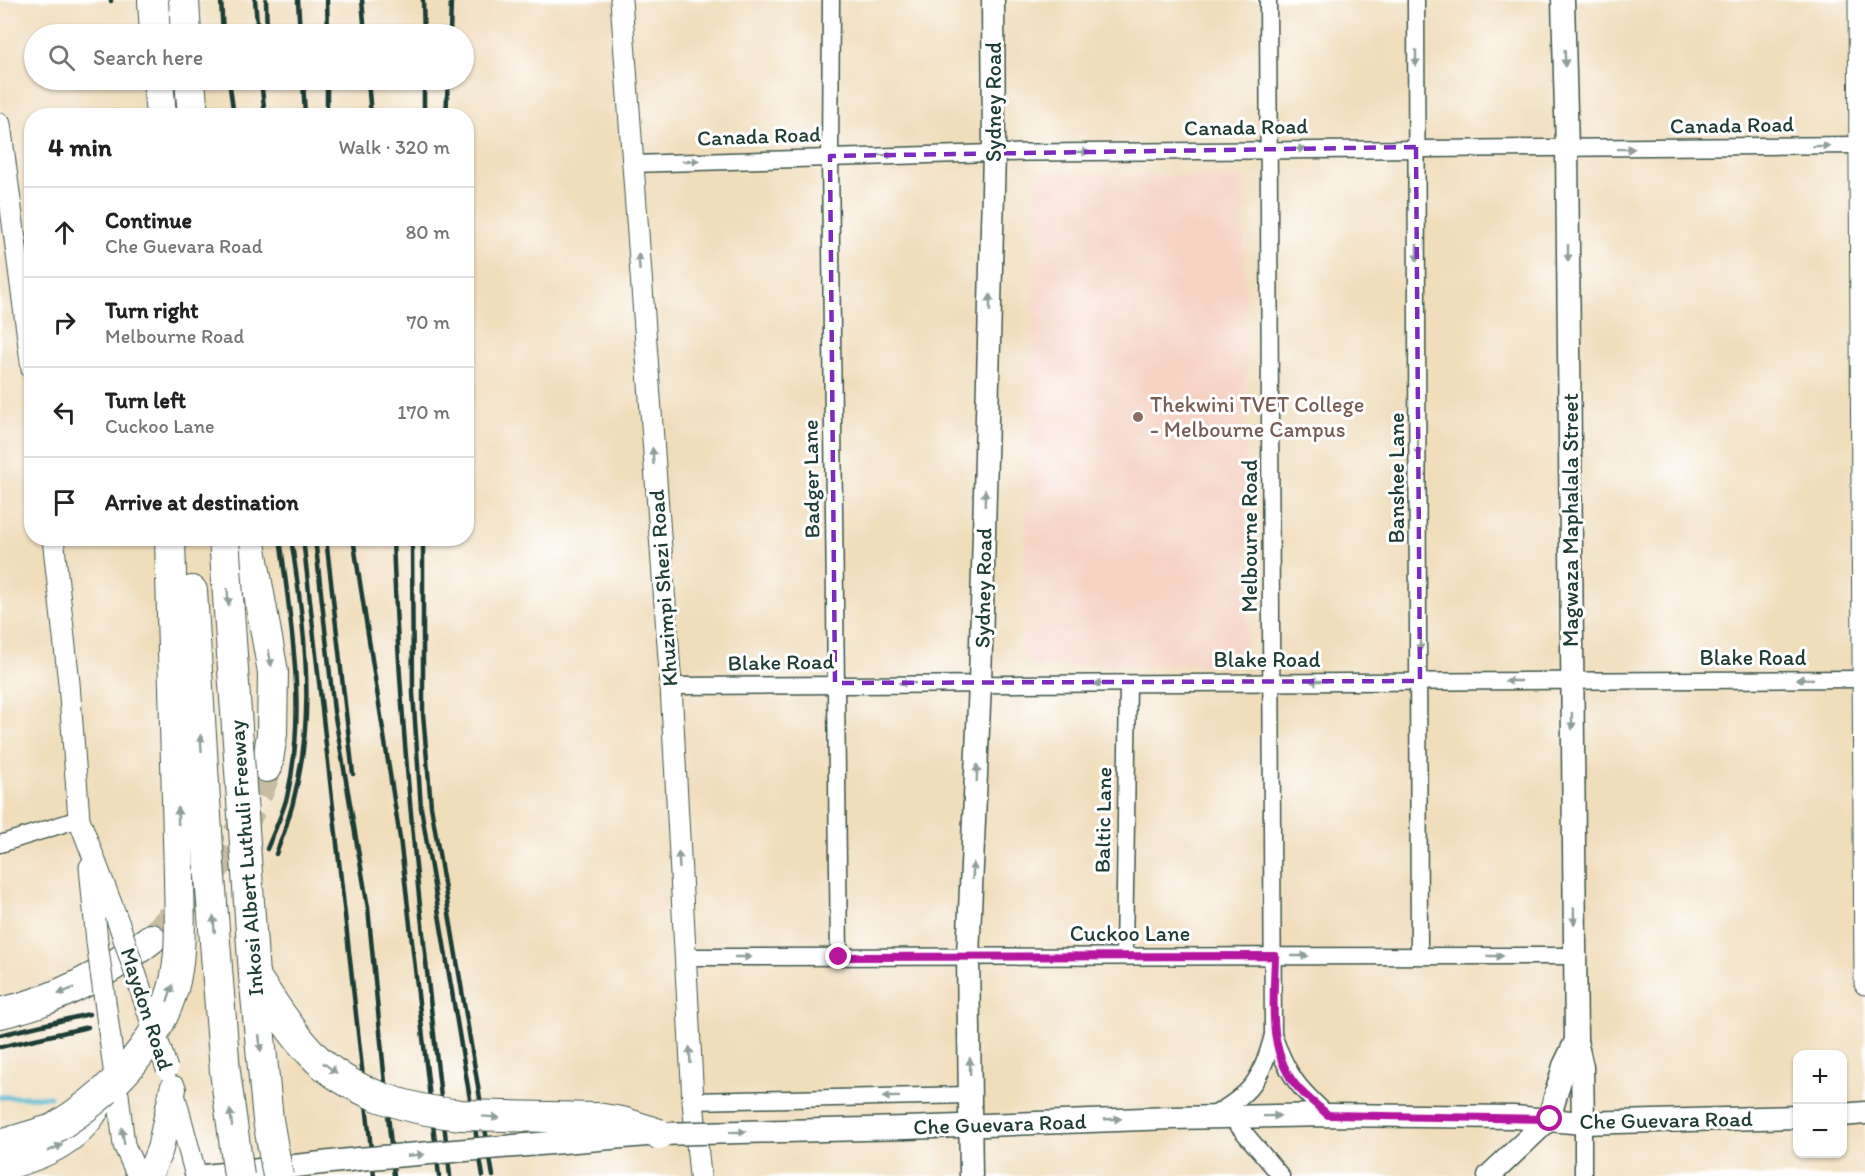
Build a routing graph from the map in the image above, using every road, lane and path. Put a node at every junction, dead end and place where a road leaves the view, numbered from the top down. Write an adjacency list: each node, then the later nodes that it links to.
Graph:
1 (153, 0): 10 (highway)
2 (184, 0): 11 (highway)
3 (621, 0): 24 (street, Khuzimpi Shezi Road)
4 (831, 0): 23 (street, Badger Lane)
5 (993, 0): 22 (main road, Sydney Road)
6 (1268, 0): 20 (street, Melbourne Road)
7 (1416, 0): 19 (street, Banshee Lane, one-way to 19)
8 (1563, 0): 21 (main road, Magwaza Maphalala Street, one-way to 21)
9 (1860, 0): 14 (street)
10 (155, 24)
11 (185, 24)
12 (159, 90): 15 (highway)
13 (191, 90): 16 (highway)
14 (1863, 101): 18 (street)
15 (160, 108)
16 (192, 108)
17 (0, 124): 25 (street)
18 (1860, 145): 21 (street, Canada Road, one-way to 18); 26 (street)
19 (1416, 147): 20 (street, Canada Road, one-way to 19); 21 (street, Canada Road); 35 (street, Banshee Lane, one-way to 35)
20 (1270, 150): 22 (street, Canada Road, one-way to 20); 34 (street, Melbourne Road)
21 (1567, 150): 36 (main road, Magwaza Maphalala Street, one-way to 36)
22 (994, 153): 23 (street, Canada Road, one-way to 22); 38 (main road, Sydney Road, one-way to 22)
23 (830, 156): 24 (street, Canada Road, one-way to 23); 37 (street, Badger Lane)
24 (632, 164): 40 (street, Khuzimpi Shezi Road, one-way to 24)
25 (24, 308)
26 (1863, 429): 32 (street)
27 (54, 546): 42 (street, Maydon Road)
28 (170, 546): 71 (highway, one-way to 28, bridge)
29 (189, 546): 77 (highway, Inkosi Albert Luthuli Freeway, one-way to 29, bridge)
30 (225, 546): 53 (highway, Inkosi Albert Luthuli Freeway, one-way to 53, bridge)
31 (250, 546): 41 (highway, one-way to 41)
32 (1864, 556): 33 (street)
33 (1863, 679): 36 (street, Blake Road, one-way to 36); 54 (street)
34 (1272, 681): 35 (street, Blake Road, one-way to 34); 39 (street, Blake Road); 49 (street, Melbourne Road)
35 (1420, 681): 36 (street, Blake Road, one-way to 35); 46 (street, Banshee Lane)
36 (1572, 681): 50 (main road, Magwaza Maphalala Street, one-way to 50)
37 (835, 683): 38 (street, Blake Road, one-way to 37); 40 (street, Blake Road); 52 (street, Badger Lane)
38 (980, 683): 39 (street, Blake Road, one-way to 38); 47 (main road, Sydney Road, one-way to 38)
39 (1128, 684): 48 (street, Baltic Lane)
40 (671, 686): 51 (street, Khuzimpi Shezi Road, one-way to 40)
41 (267, 767)
42 (79, 819): 43 (street); 44 (street, Maydon Road)
43 (0, 844)
44 (89, 845): 58 (street, Maydon Road, bridge); 59 (street, Maydon Road, bridge)
45 (151, 939): 55 (highway, one-way to 55)
46 (1419, 955): 49 (street, Cuckoo Lane, one-way to 46); 50 (street, Cuckoo Lane, one-way to 50)
47 (968, 956): 48 (street, Cuckoo Lane); 52 (street, Cuckoo Lane); 60 (main road, Sydney Road, one-way to 47)
48 (1124, 956): 49 (street, Cuckoo Lane)
49 (1275, 956): 56 (street, Melbourne Road)
50 (1575, 956): 57 (main road, Magwaza Maphalala Street)
51 (685, 957): 52 (street, Cuckoo Lane, one-way to 52); 61 (street, Khuzimpi Shezi Road, one-way to 51)
52 (839, 957)
53 (254, 975): 70 (highway, one-way to 70, bridge); 78 (highway, Inkosi Albert Luthuli Freeway, one-way to 78, bridge)
54 (1865, 984)
55 (0, 1013)
56 (1273, 1035): 63 (street, Melbourne Road); 65 (street, Melbourne Road)
57 (1576, 1041): 67 (main road, Magwaza Maphalala Street); 68 (main road, Magwaza Maphalala Street)
58 (112, 1059): 72 (main road, one-way to 58); 73 (street, Maydon Road, one-way to 58, bridge)
59 (170, 1079): 74 (main road); 75 (street, Maydon Road)
60 (970, 1095): 61 (street, Che Guevara Road, one-way to 61); 69 (main road, Sydney Road)
61 (693, 1101): 79 (street, Khuzimpi Shezi Road)
62 (1865, 1113): 64 (main road)
63 (1328, 1115): 65 (main road, Che Guevara Road, one-way to 63); 67 (main road, Che Guevara Road)
64 (1847, 1115)
65 (1220, 1117): 69 (main road, Che Guevara Road, one-way to 65); 81 (street)
66 (1793, 1117): 68 (main road, Che Guevara Road)
67 (1550, 1119): 68 (main road, Che Guevara Road); 82 (main road)
68 (1583, 1123): 83 (street, Magwaza Maphalala Street)
69 (971, 1124): 70 (main road, Che Guevara Road, one-way to 69, bridge); 80 (main road, Sydney Road)
70 (659, 1134): 76 (main road, Che Guevara Road, one-way to 70, bridge)
71 (0, 1145)
72 (0, 1168)
73 (138, 1176)
74 (149, 1176)
75 (196, 1176)
76 (205, 1176)
77 (239, 1176)
78 (278, 1176)
79 (700, 1176)
80 (971, 1176)
81 (1281, 1176)
82 (1489, 1176)
83 (1583, 1176)

